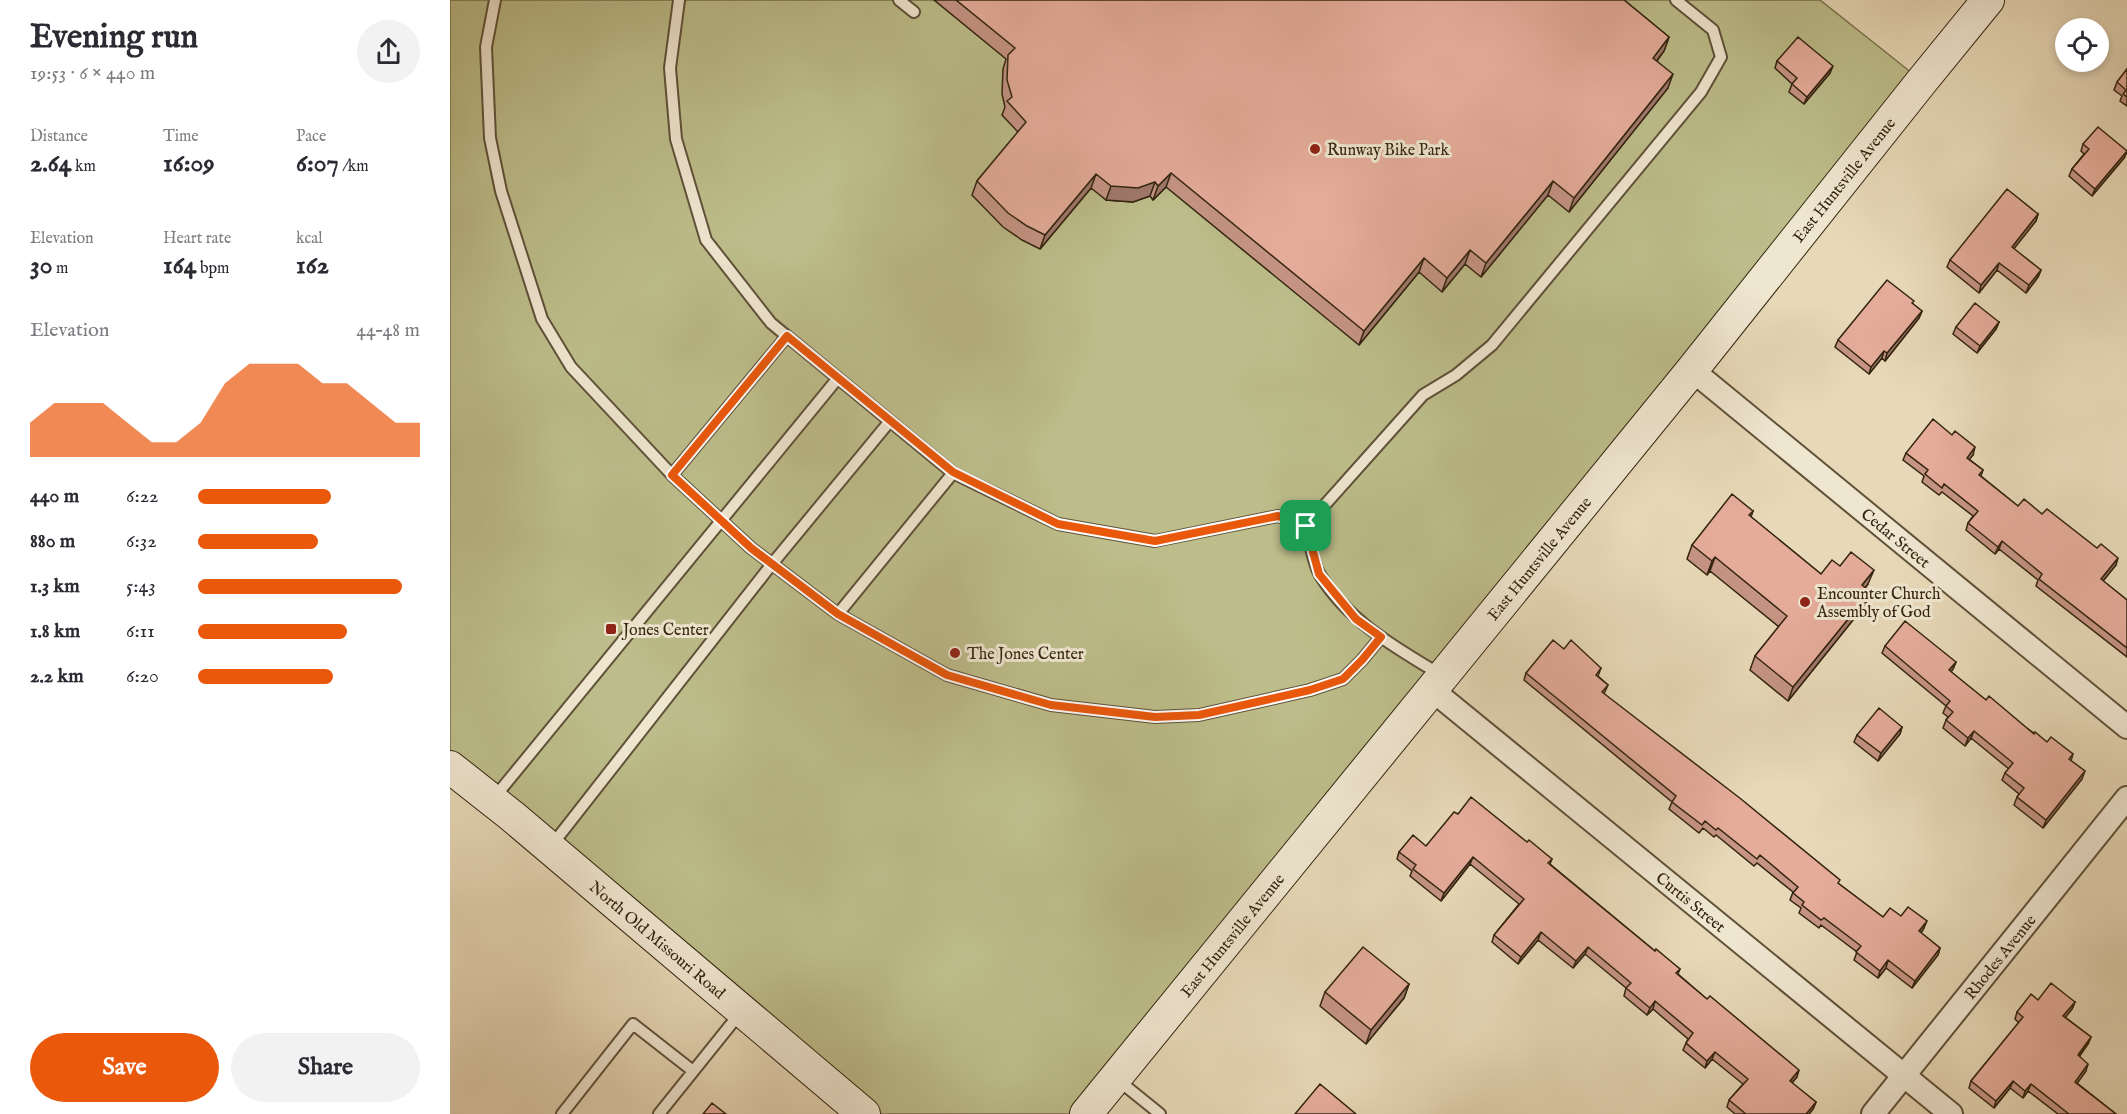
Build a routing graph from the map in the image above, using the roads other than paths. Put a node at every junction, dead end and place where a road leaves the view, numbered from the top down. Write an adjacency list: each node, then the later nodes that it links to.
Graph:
1 (495, 0): 12 (lane)
2 (679, 0): 7 (lane)
3 (899, 0): 6 (lane)
4 (1676, 0): 14 (lane)
5 (1988, 0): 8 (main road, East Huntsville Avenue)
6 (914, 12)
7 (787, 336): 9 (lane); 12 (lane)
8 (1692, 370): 18 (main road, East Huntsville Avenue); 19 (street, Cedar Street)
9 (838, 378): 10 (lane); 13 (lane)
10 (890, 421): 11 (lane); 15 (lane)
11 (953, 472): 14 (lane); 16 (lane)
12 (672, 475): 13 (lane)
13 (722, 522): 15 (lane); 22 (lane)
14 (1306, 526): 17 (lane)
15 (772, 564): 16 (lane); 23 (lane)
16 (838, 614): 17 (lane)
17 (1381, 637): 18 (lane)
18 (1437, 682): 26 (street, Curtis Street); 27 (main road, East Huntsville Avenue)
19 (2127, 727)
20 (450, 767): 22 (main road, North Old Missouri Road)
21 (2127, 798): 26 (street, Rhodes Avenue)
22 (493, 800): 23 (main road, North Old Missouri Road)
23 (550, 848): 24 (main road, North Old Missouri Road)
24 (742, 1010): 25 (lane); 30 (main road, North Old Missouri Road)
25 (693, 1071): 28 (lane); 29 (lane)
26 (1904, 1076): 33 (street, Rhodes Avenue); 34 (street, Curtis Street)
27 (1115, 1078): 31 (main road, East Huntsville Avenue); 32 (lane)
28 (562, 1114)
29 (659, 1114)
30 (864, 1114)
31 (1086, 1114)
32 (1160, 1114)
33 (1873, 1114)
34 (1951, 1114)

